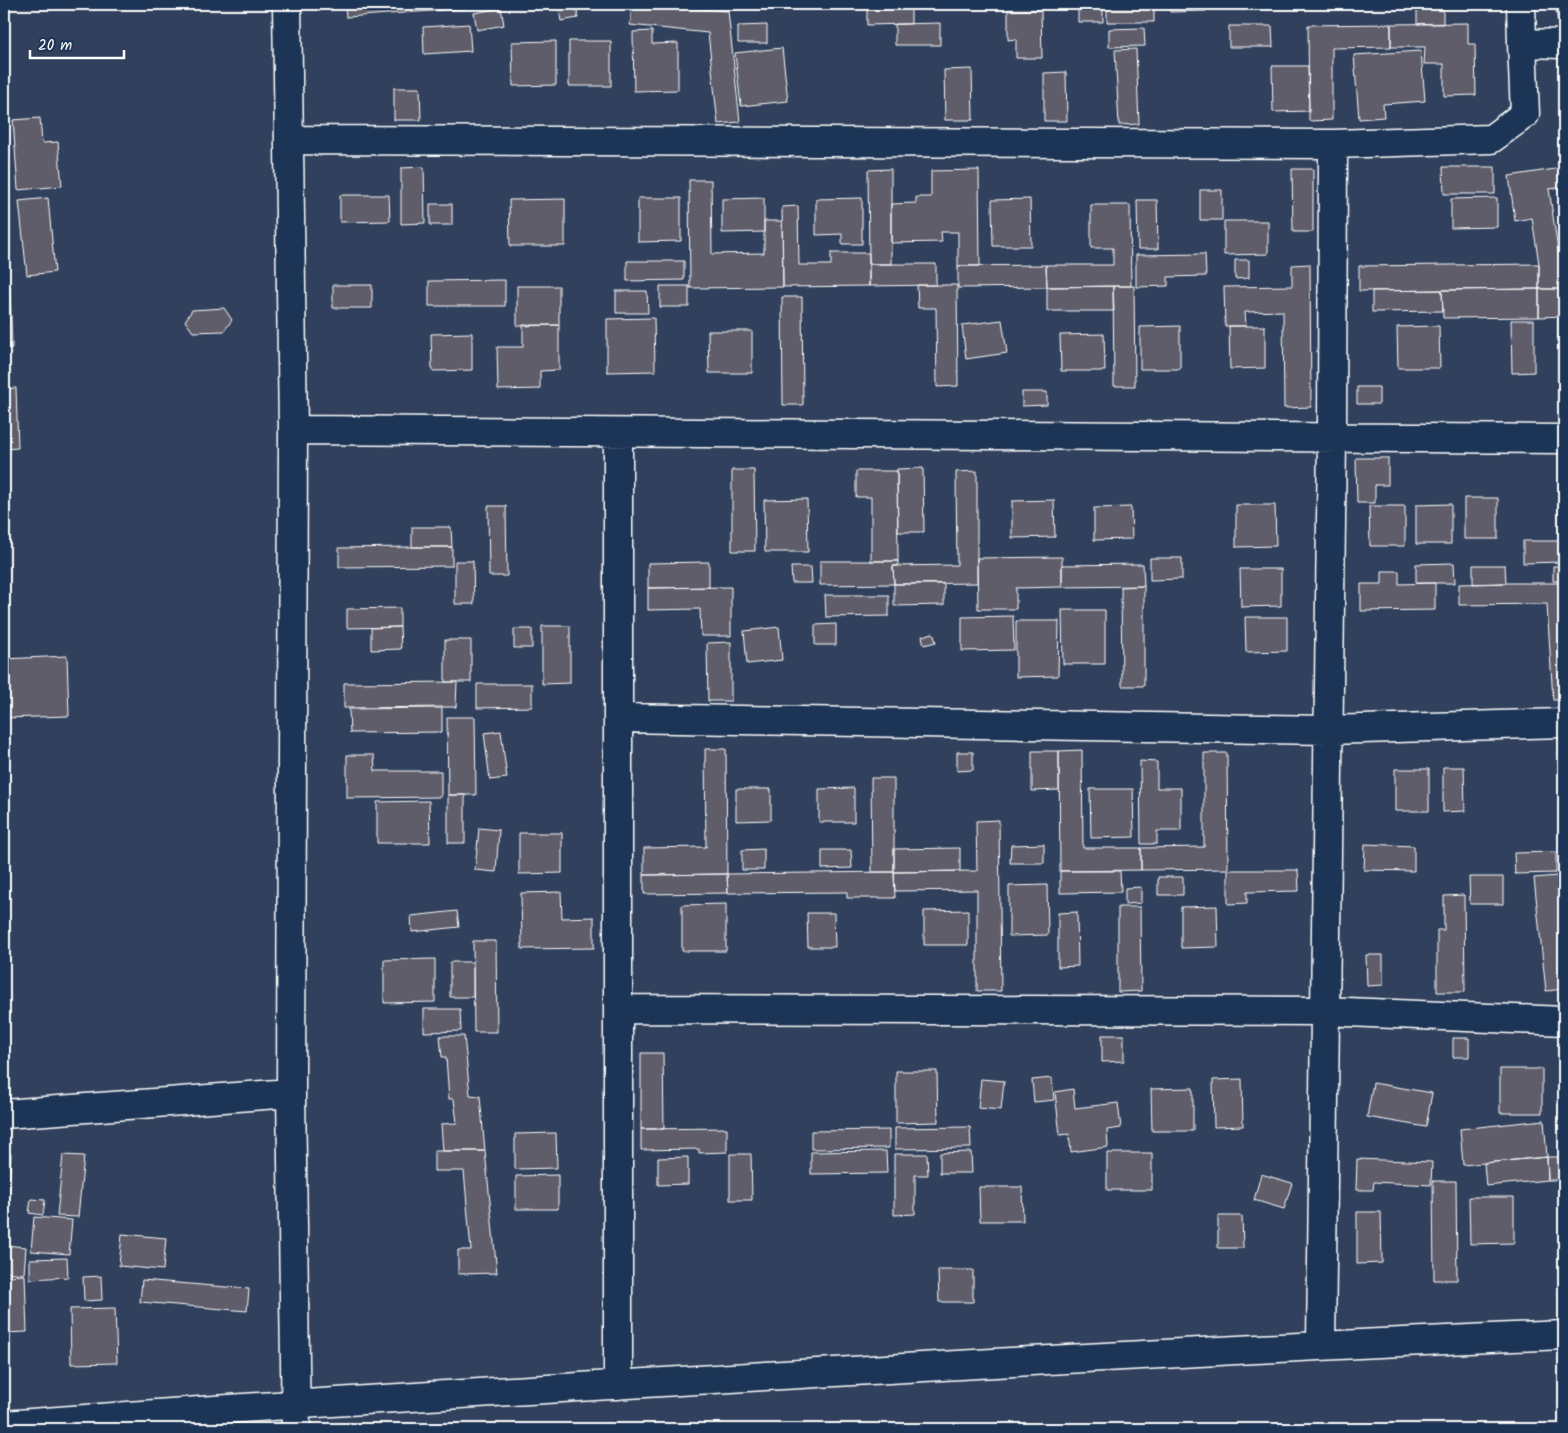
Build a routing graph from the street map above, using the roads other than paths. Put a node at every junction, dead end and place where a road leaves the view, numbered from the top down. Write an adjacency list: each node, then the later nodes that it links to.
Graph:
1 (287, 4): 5 (street)
2 (1521, 4): 3 (street)
3 (1522, 43): 4 (street); 6 (street)
4 (1564, 44)
5 (289, 140): 6 (street); 7 (street)
6 (1333, 144): 9 (street)
7 (293, 430): 8 (street); 17 (street)
8 (618, 434): 9 (street); 11 (street)
9 (1332, 437): 10 (street); 13 (street)
10 (1564, 438)
11 (618, 718): 13 (street); 14 (street)
12 (1564, 723): 13 (street)
13 (1328, 730): 15 (street)
14 (618, 1009): 15 (street); 21 (street)
15 (1324, 1011): 16 (street); 20 (street)
16 (1564, 1022)
17 (291, 1093): 18 (street); 22 (street)
18 (4, 1114)
19 (1564, 1335): 20 (street)
20 (1321, 1345): 21 (street)
21 (618, 1384): 22 (street)
22 (296, 1416): 23 (street)
23 (4, 1425)

